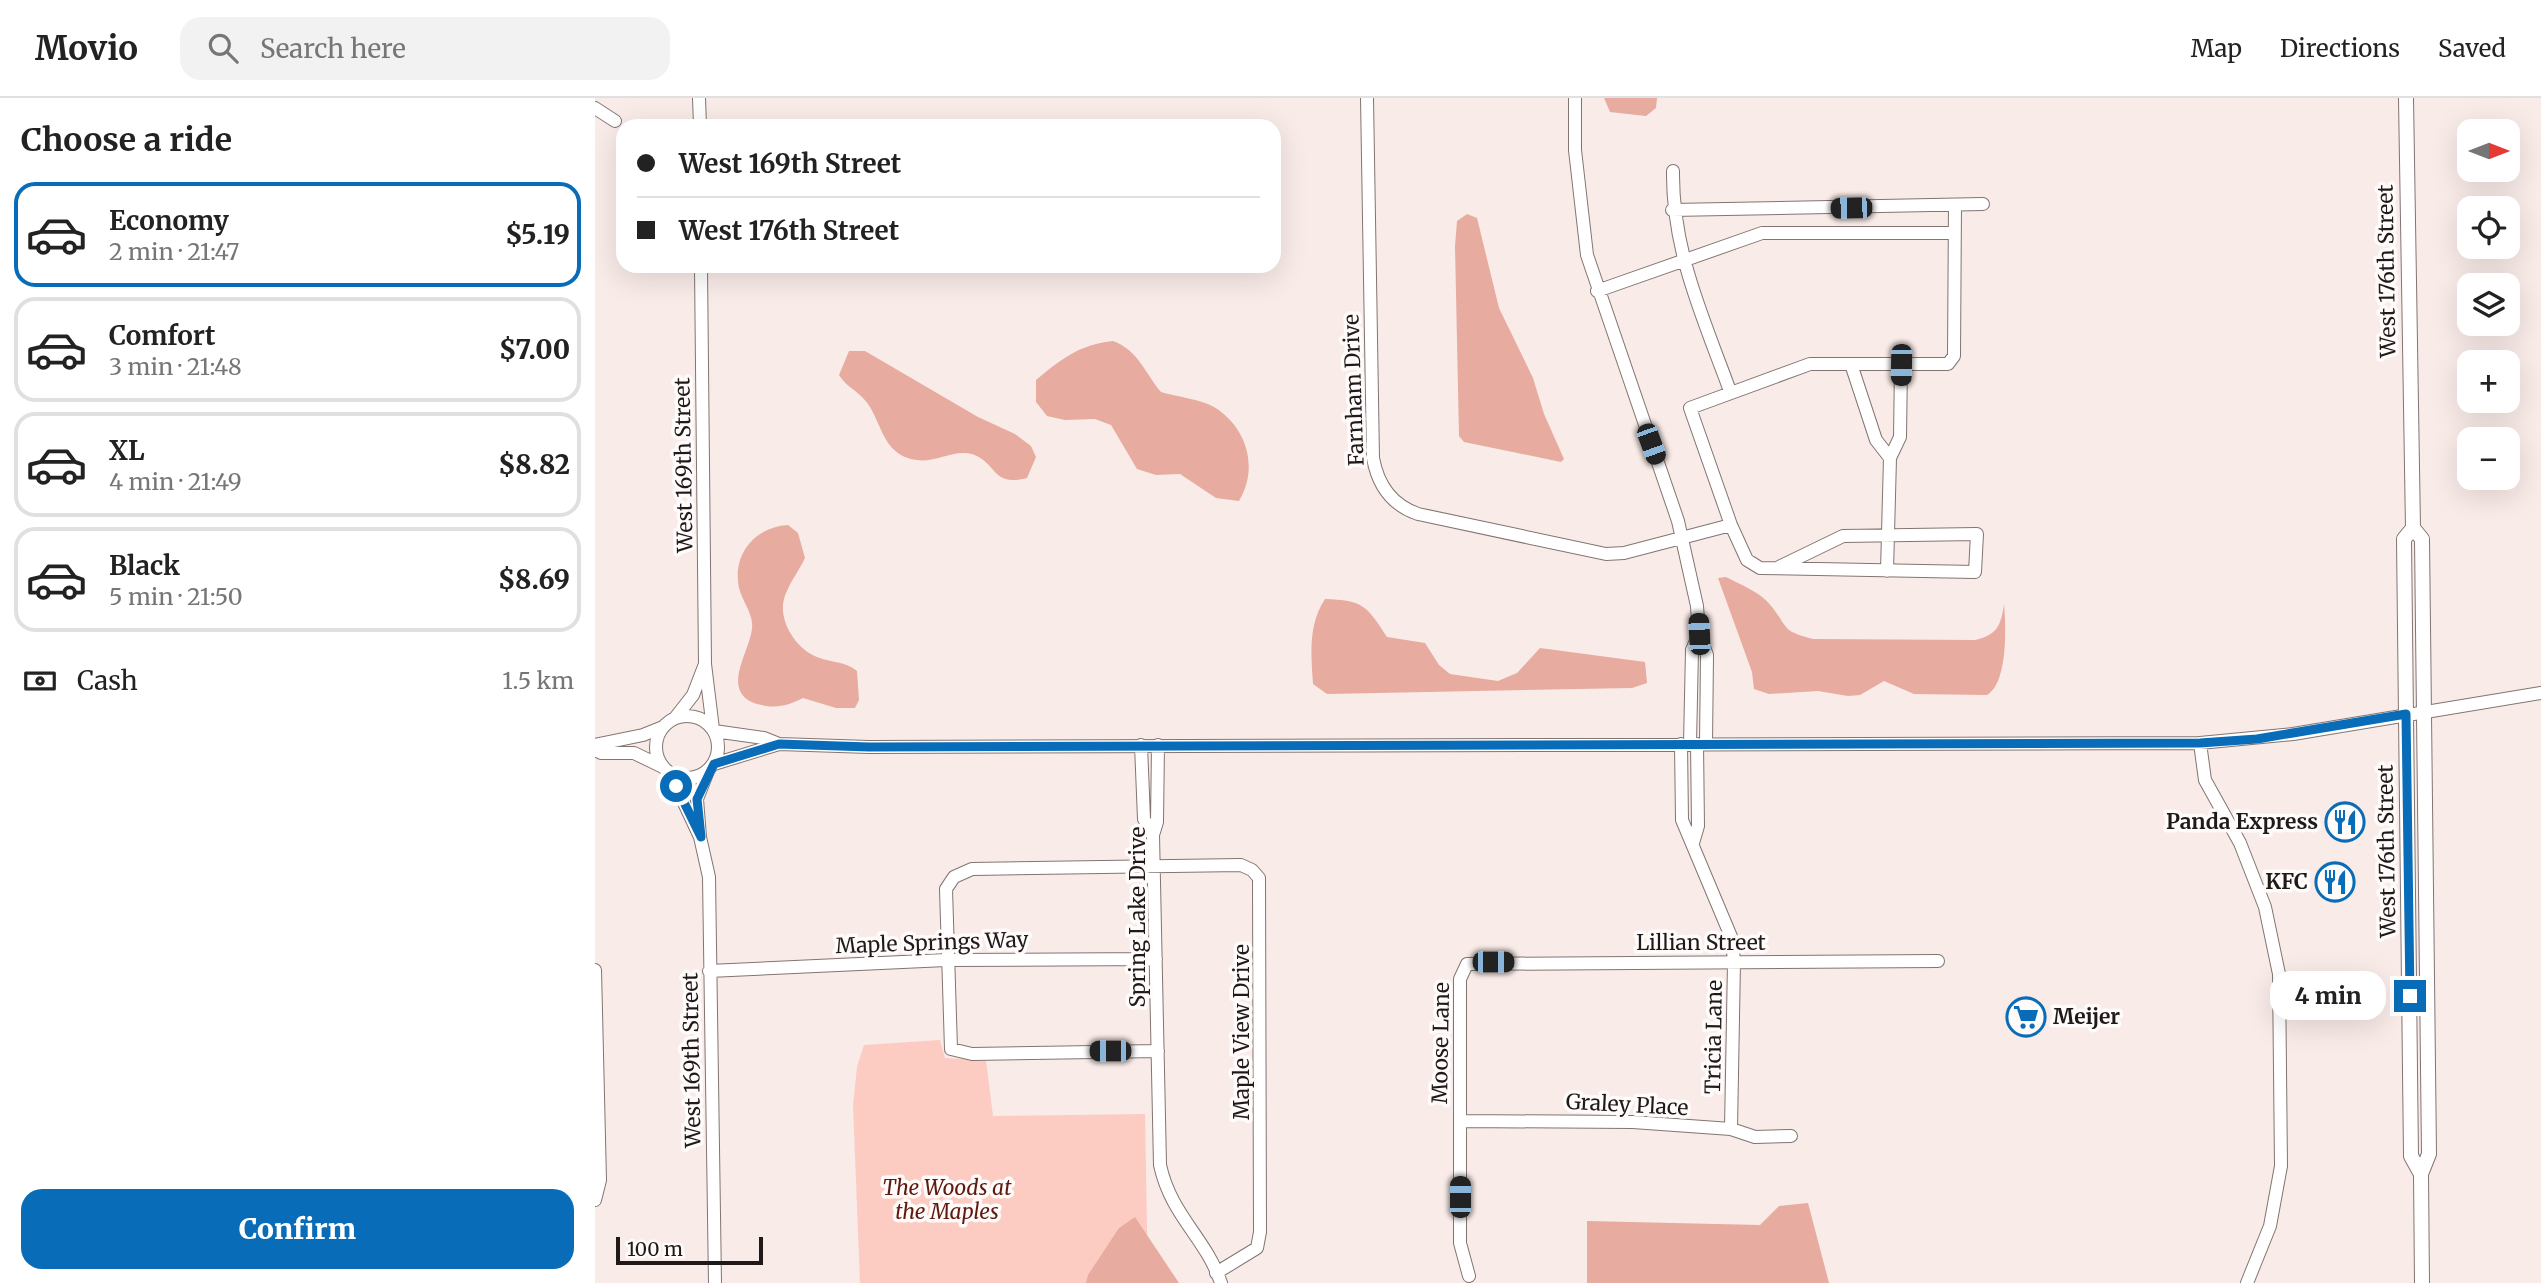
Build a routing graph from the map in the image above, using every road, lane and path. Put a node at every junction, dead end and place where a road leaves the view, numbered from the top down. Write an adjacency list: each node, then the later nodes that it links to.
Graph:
1 (699, 98): 6 (street)
2 (1367, 98): 23 (street, Farnham Drive)
3 (1575, 98): 15 (street, Tricia Lane)
4 (2406, 98): 21 (main road, West 176th Street)
5 (595, 108): 7 (street)
6 (700, 119)
7 (615, 121)
8 (1673, 171): 11 (street)
9 (1983, 204): 10 (street)
10 (1955, 205): 11 (street); 12 (street)
11 (1672, 210): 13 (street)
12 (1955, 233): 13 (street); 17 (street)
13 (1682, 260): 15 (street); 18 (street)
14 (701, 273): 26 (street, West 169th Street)
15 (1597, 291): 23 (street, Tricia Lane)
16 (1851, 364): 17 (street); 18 (street); 19 (street)
17 (1901, 365): 19 (street)
18 (1730, 391): 20 (street)
19 (1890, 458): 22 (street)
20 (1731, 526): 23 (street, Farnham Drive); 24 (street)
21 (2413, 528): 28 (main road, West 176th Street); 29 (main road, West 176th Street)
22 (1888, 535): 24 (street); 25 (street); 25 (street)
23 (1683, 538): 35 (street, Tricia Lane)
24 (1779, 567): 25 (street)
25 (1887, 571)
26 (705, 664): 30 (street, West 169th Street); 32 (street, West 169th Street)
27 (2541, 693): 28 (street)
28 (2424, 711): 29 (street); 55 (main road, West 176th Street)
29 (2406, 714): 33 (street); 55 (main road, West 176th Street)
30 (675, 718): 31 (street); 32 (street)
31 (664, 727): 38 (street); 40 (street)
32 (713, 730): 34 (street); 39 (street)
33 (2200, 743): 35 (street); 60 (street)
34 (779, 744): 36 (street); 39 (street)
35 (1694, 744): 37 (street); 47 (street, Tricia Lane)
36 (1141, 745): 37 (street); 41 (street)
37 (1158, 745): 41 (street, Spring Lake Drive)
38 (595, 747): 40 (street)
39 (711, 767): 40 (street); 42 (street, West 169th Street)
40 (666, 770): 42 (street, West 169th Street)
41 (1153, 835): 43 (street, Spring Lake Drive)
42 (701, 837): 50 (street, West 169th Street)
43 (1154, 868): 44 (street, Spring Lake Drive); 46 (street, Maple View Drive); 58 (street, Maple View Drive)
44 (1156, 958): 46 (street, Maple Springs Way); 51 (street, Spring Lake Drive)
45 (1938, 961): 47 (street, Lillian Street)
46 (947, 962): 50 (street, Maple Springs Way); 51 (street, Maple View Drive)
47 (1734, 962): 48 (street, Lillian Street); 53 (street, Tricia Lane)
48 (1464, 966): 52 (street, Moose Lane)
49 (595, 970): 56 (street)
50 (709, 971): 59 (street, West 169th Street)
51 (1158, 1051): 58 (street, Spring Lake Drive)
52 (1460, 1121): 53 (street, Graley Place); 57 (street, Moose Lane)
53 (1731, 1129): 54 (street, Graley Place)
54 (1791, 1136)
55 (2421, 1174): 61 (main road, West 176th Street)
56 (595, 1200)
57 (1469, 1276)
58 (1219, 1278)
59 (715, 1283)
60 (2247, 1283)
61 (2422, 1283)

